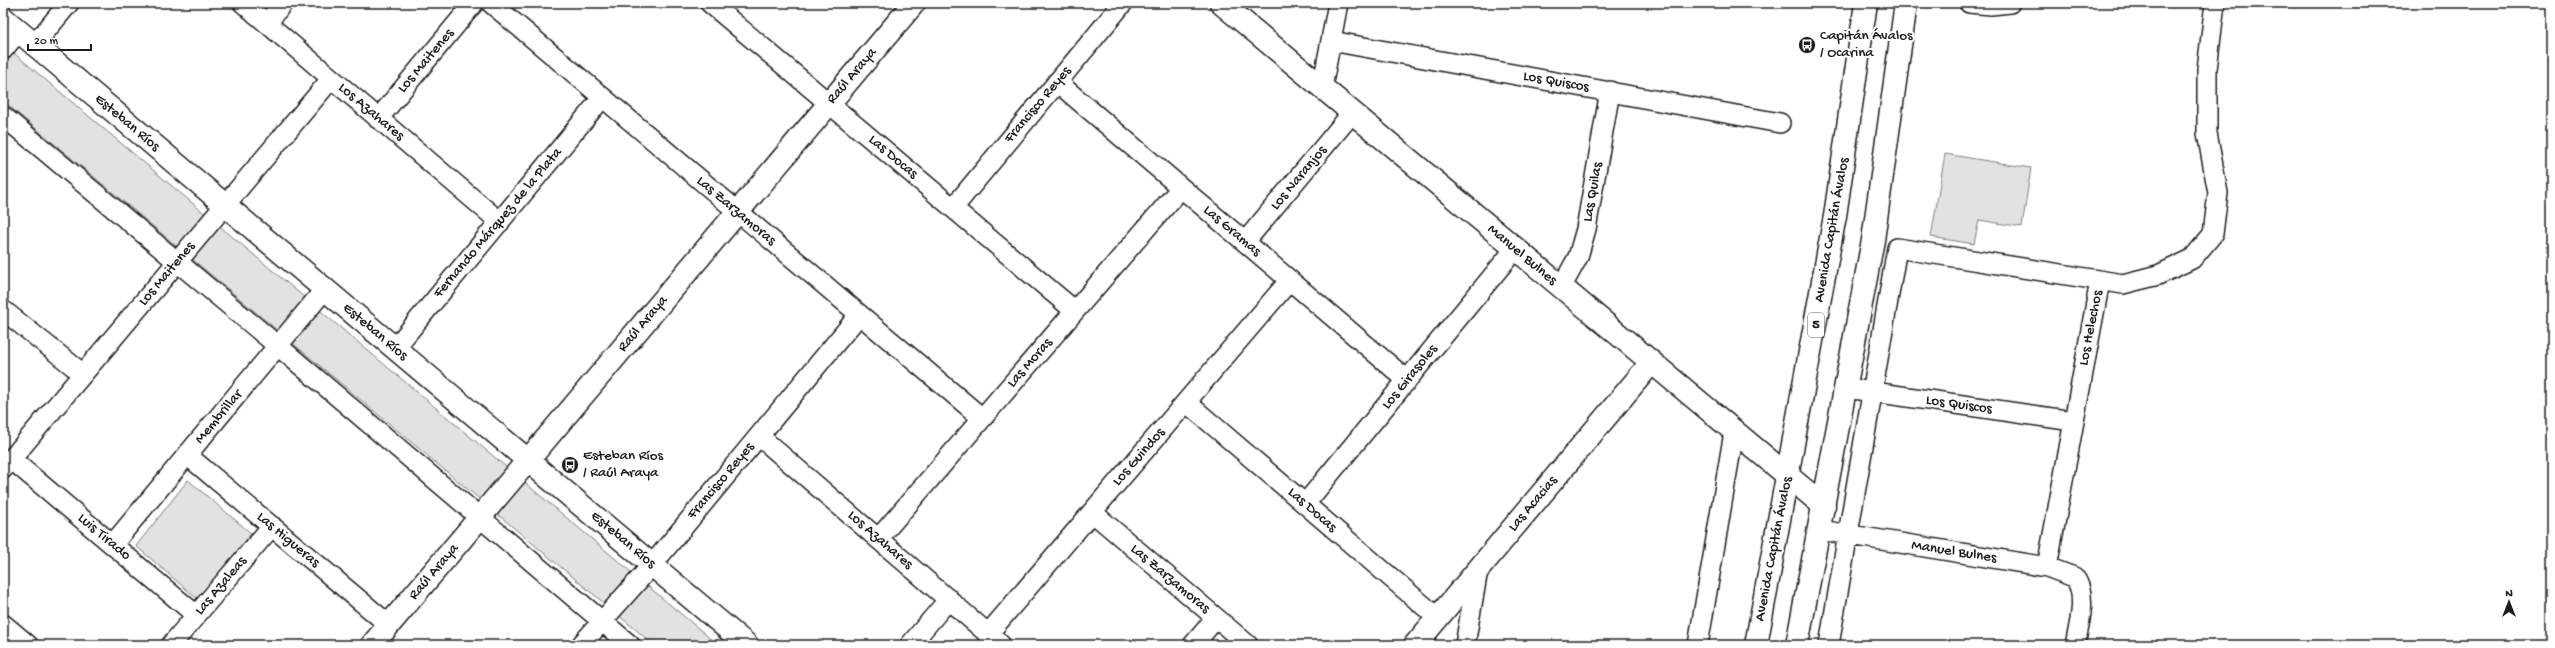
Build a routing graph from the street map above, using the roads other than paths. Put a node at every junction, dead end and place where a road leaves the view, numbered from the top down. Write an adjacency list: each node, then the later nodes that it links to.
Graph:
1 (70, 3): 17 (street)
2 (243, 3): 16 (street, Los Azahares)
3 (283, 3): 16 (street)
4 (474, 3): 28 (street, Los Maitenes)
5 (490, 3): 24 (street, Las Zarzamoras)
6 (710, 3): 25 (street, Las Docas)
7 (914, 3): 25 (main road, Raúl Araya)
8 (1123, 3): 21 (street, Francisco Reyes)
9 (1221, 3): 22 (main road, Manuel Bulnes)
10 (1338, 3): 18 (street)
11 (1866, 3): 60 (main road, Avenida Capitán Ávalos / 5)
12 (1906, 3): 50 (main road)
13 (1969, 3): 14 (street)
14 (2010, 3)
15 (2215, 3): 39 (street, Los Helechos)
16 (266, 23): 20 (street, Los Azahares)
17 (19, 32): 19 (street); 31 (main road, Esteban Ríos)
18 (1331, 41): 22 (street); 23 (street, Los Quiscos)
19 (3, 50)
20 (331, 79): 28 (street, Los Azahares); 31 (street, Los Maitenes)
21 (1057, 82): 30 (street, Las Gramas); 32 (street, Francisco Reyes)
22 (1322, 88): 26 (main road, Manuel Bulnes)
23 (1610, 92): 29 (street, Los Quiscos); 40 (street, Las Quilas)
24 (602, 98): 33 (street, Las Zarzamoras); 34 (street, Fernando Márquez de la Plata)
25 (829, 103): 32 (street, Las Docas); 33 (main road, Raúl Araya)
26 (1352, 113): 35 (street, Los Naranjos); 36 (main road, Manuel Bulnes)
27 (3, 116): 37 (street)
28 (378, 119): 34 (street, Los Azahares)
29 (1780, 122)
30 (1181, 188): 35 (street, Las Gramas); 43 (street, Las Moras)
31 (225, 206): 37 (street, Los Maitenes); 41 (main road, Esteban Ríos)
32 (953, 208): 43 (street, Las Docas)
33 (737, 211): 44 (street, Las Zarzamoras); 58 (main road, Raúl Araya)
34 (500, 222): 46 (street, Fernando Márquez de la Plata)
35 (1245, 242): 38 (street, Las Gramas)
36 (1515, 249): 40 (main road, Manuel Bulnes); 49 (street, Los Girasoles)
37 (178, 262): 45 (street); 48 (street, Los Maitenes)
38 (1290, 280): 49 (street, Las Gramas); 52 (street, Los Guindos)
39 (2100, 281): 51 (street); 54 (street, Los Helechos)
40 (1561, 288): 47 (main road, Manuel Bulnes)
41 (325, 289): 45 (street, Membrillar); 46 (main road, Esteban Ríos)
42 (3, 310): 48 (street)
43 (1075, 311): 53 (street, Las Moras)
44 (859, 314): 53 (street, Las Zarzamoras); 56 (street, Francisco Reyes)
45 (278, 346): 57 (street, Membrillar); 64 (street)
46 (394, 348): 58 (main road, Esteban Ríos)
47 (1651, 363): 55 (main road, Manuel Bulnes); 72 (main road, Las Acacias)
48 (83, 374): 59 (street, Los Maitenes)
49 (1408, 380): 61 (street, Los Girasoles)
50 (1846, 388): 51 (street, Los Quiscos); 62 (main road)
51 (1872, 393): 54 (street, Los Quiscos); 67 (street)
52 (1186, 402): 61 (street, Las Docas); 63 (street, Los Guindos)
53 (982, 418): 68 (street, Las Moras)
54 (2073, 421): 71 (street, Los Helechos)
55 (1734, 432): 60 (main road, Manuel Bulnes); 92 (street)
56 (759, 436): 68 (street, Los Azahares); 70 (street, Francisco Reyes)
57 (187, 455): 65 (street, Las Higueras); 69 (street, Membrillar)
58 (528, 461): 64 (main road, Raúl Araya); 70 (main road, Esteban Ríos)
59 (7, 464): 69 (street, Luis Tirado)
60 (1788, 477): 62 (main road, Manuel Bulnes); 93 (main road, Avenida Capitán Ávalos / 5)
61 (1305, 504): 76 (street, Las Docas)
62 (1824, 506): 66 (main road)
63 (1092, 512): 75 (street, Las Zarzamoras); 80 (street, Los Guindos)
64 (480, 517): 77 (street); 79 (main road, Raúl Araya)
65 (272, 526): 74 (street, Las Azaleas); 79 (street, Las Higueras)
66 (1820, 530): 67 (street, Manuel Bulnes); 94 (main road)
67 (1848, 534): 71 (street, Manuel Bulnes); 95 (street)
68 (878, 539): 73 (street, Los Azahares)
69 (112, 544): 74 (street, Luis Tirado)
70 (652, 565): 77 (street, Francisco Reyes); 86 (main road, Esteban Ríos)
71 (2047, 567): 96 (street, Manuel Bulnes)
72 (1478, 570): 76 (main road, Las Acacias); 91 (street)
73 (949, 599): 80 (street, Los Azahares); 87 (street)
74 (196, 615): 82 (street, Las Azaleas)
75 (1216, 618): 88 (street); 89 (street, Las Zarzamoras)
76 (1438, 618): 90 (main road, Las Acacias)
77 (602, 621): 84 (street, Francisco Reyes); 85 (street)
78 (3, 624): 81 (street)
79 (389, 625): 83 (main road, Raúl Araya)
80 (995, 639)
81 (28, 645)
82 (171, 645)
83 (372, 645)
84 (581, 645)
85 (630, 645)
86 (747, 645)
87 (910, 645)
88 (1193, 645)
89 (1248, 645)
90 (1415, 645)
91 (1464, 645)
92 (1698, 645)
93 (1756, 645)
94 (1798, 645)
95 (1829, 645)
96 (2075, 645)

